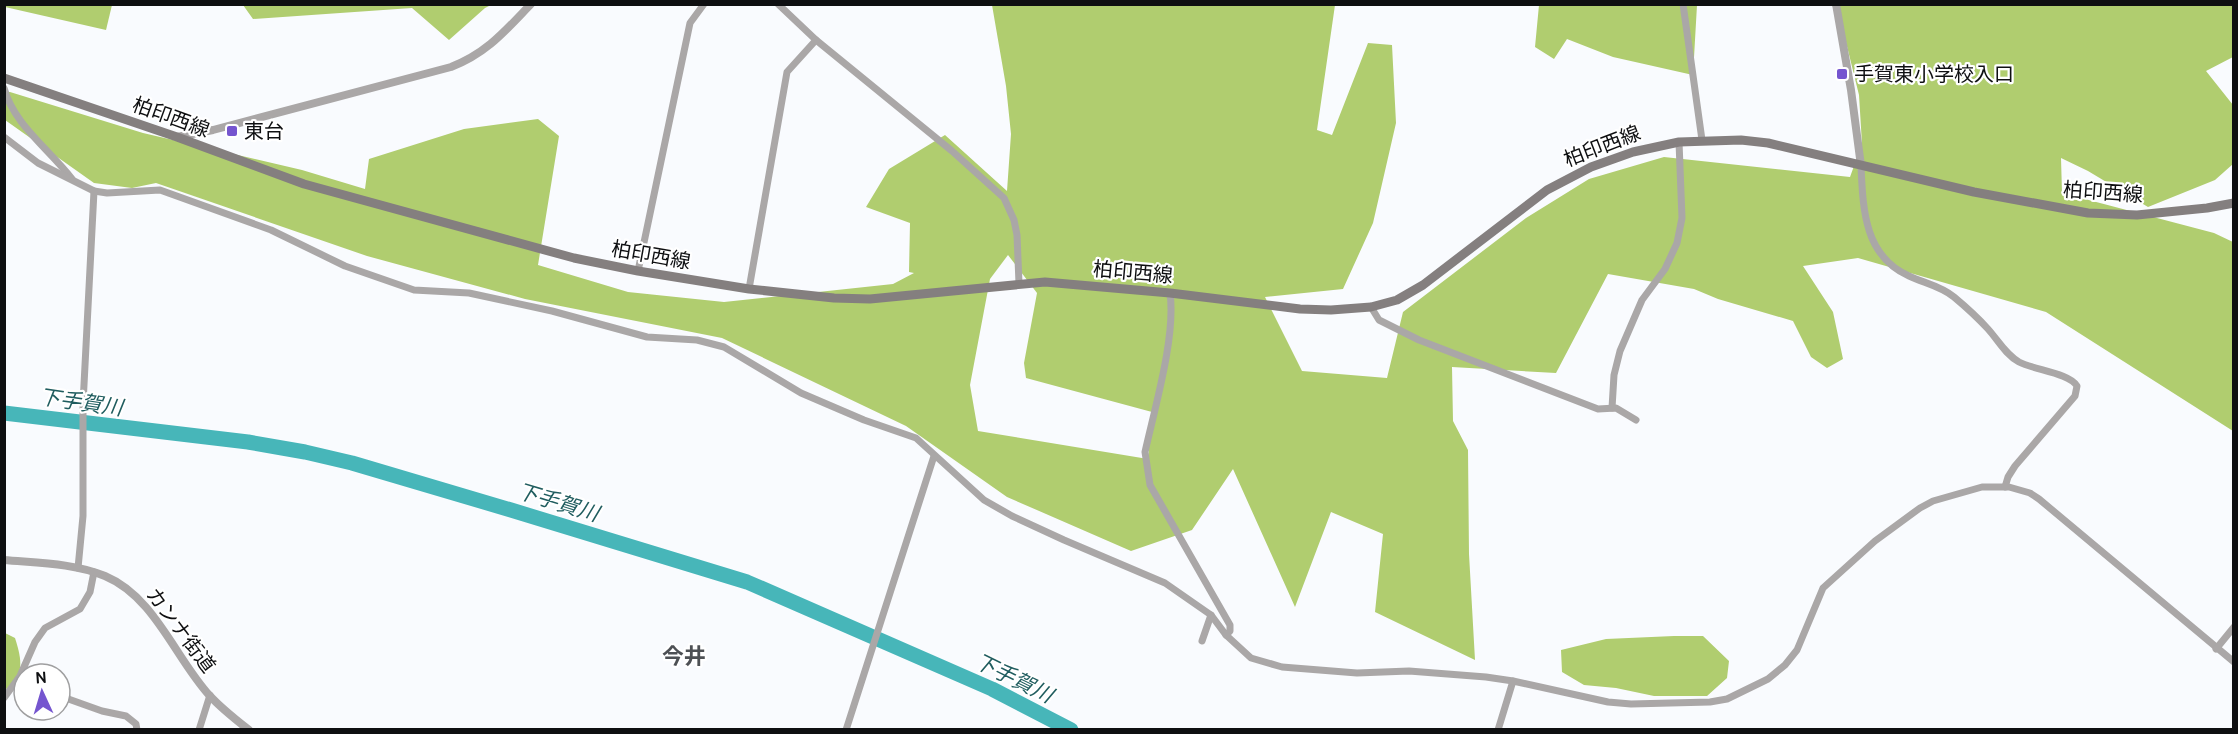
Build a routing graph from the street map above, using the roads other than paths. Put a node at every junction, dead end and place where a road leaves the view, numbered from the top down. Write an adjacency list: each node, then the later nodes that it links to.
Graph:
1 (531, 4): 9 (street)
2 (704, 4): 17 (street)
3 (778, 4): 6 (street)
4 (1683, 4): 11 (street)
5 (1836, 4): 13 (street)
6 (816, 40): 18 (street); 19 (street)
7 (4, 78): 9 (main road, 柏印西線)
8 (4, 88): 14 (street)
9 (177, 136): 17 (main road, 柏印西線)
10 (4, 138): 14 (street)
11 (1702, 140): 12 (main road, 柏印西線); 13 (main road, 柏印西線)
12 (1679, 142): 21 (main road, 柏印西線); 22 (street)
13 (1861, 166): 16 (main road, 柏印西線); 25 (street)
14 (74, 181): 15 (street)
15 (94, 191): 24 (street); 27 (street)
16 (2234, 203)
17 (638, 271): 19 (main road, 柏印西線)
18 (1019, 283): 19 (main road, 柏印西線); 20 (main road, 柏印西線)
19 (749, 289)
20 (1170, 293): 21 (main road, 柏印西線); 31 (street)
21 (1371, 307): 22 (street)
22 (1612, 408): 23 (street)
23 (1635, 420)
24 (934, 456): 29 (street); 42 (street)
25 (2005, 487): 33 (street); 36 (street)
26 (4, 560): 27 (street, カンナ街道)
27 (78, 568): 28 (street, カンナ街道)
28 (94, 572): 34 (street); 37 (street, カンナ街道)
29 (1211, 615): 31 (street); 32 (street)
30 (2234, 627): 33 (street)
31 (1226, 635): 36 (street)
32 (1202, 641)
33 (2216, 649): 35 (street)
34 (28, 662)
35 (2234, 662)
36 (1513, 681): 43 (street)
37 (210, 695): 40 (street); 41 (street, カンナ街道)
38 (72, 700): 39 (street)
39 (137, 729)
40 (199, 729)
41 (249, 729)
42 (846, 729)
43 (1498, 729)

